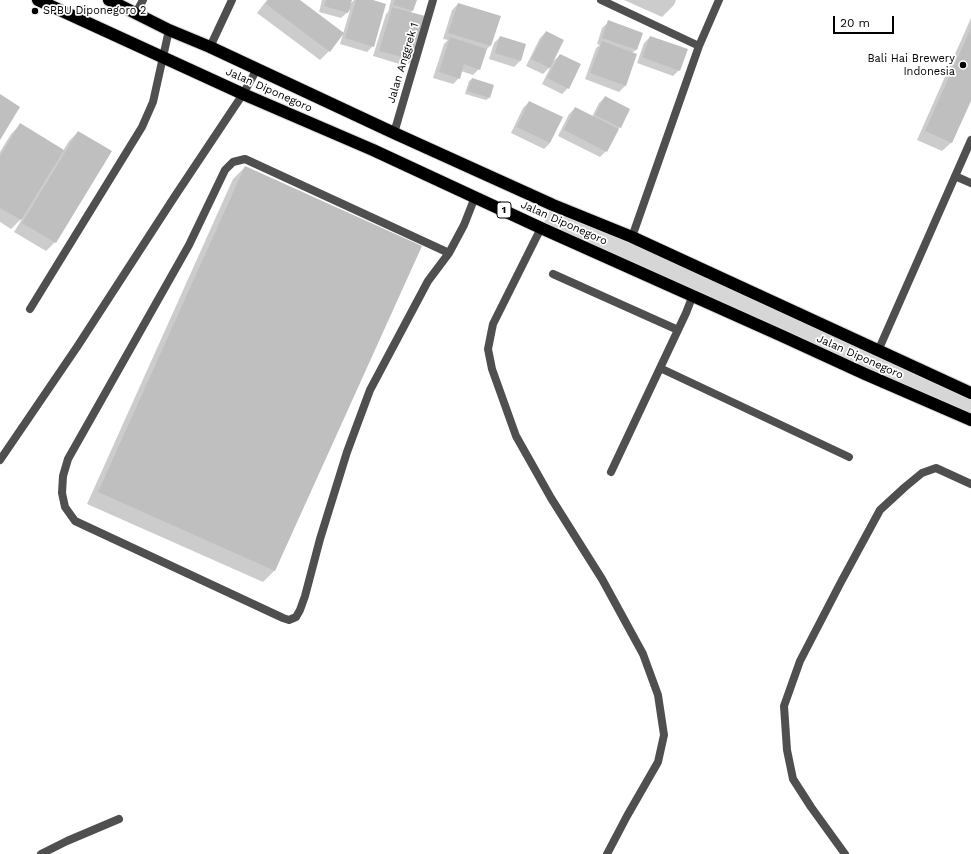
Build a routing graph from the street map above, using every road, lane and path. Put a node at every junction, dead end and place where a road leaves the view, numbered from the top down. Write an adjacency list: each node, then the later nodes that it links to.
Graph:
1 (38, 0): 12 (highway, Jalan Diponegoro / 1)
2 (109, 0): 8 (highway, Jalan Diponegoro / 1)
3 (143, 0): 8 (street)
4 (232, 0): 11 (street)
5 (433, 0): 15 (street, Jalan Anggrek 1)
6 (601, 0): 10 (street)
7 (719, 0): 10 (street)
8 (136, 13): 9 (highway, Jalan Diponegoro / 1)
9 (169, 30): 11 (highway, Jalan Diponegoro / 1); 12 (street)
10 (699, 46): 21 (street)
11 (210, 47): 13 (highway, Jalan Diponegoro / 1)
12 (163, 56): 14 (highway, Jalan Diponegoro / 1); 25 (street)
13 (257, 69): 14 (street); 15 (highway, Jalan Diponegoro / 1)
14 (243, 94): 19 (highway, Jalan Diponegoro / 1); 32 (street)
15 (394, 133): 21 (highway, Jalan Diponegoro / 1)
16 (971, 140): 17 (street)
17 (955, 176): 18 (street); 27 (street)
18 (971, 183)
19 (475, 197): 20 (highway, Jalan Diponegoro / 1); 22 (street)
20 (541, 228): 24 (highway, Jalan Diponegoro / 1); 37 (street)
21 (632, 237): 27 (highway, Jalan Diponegoro / 1)
22 (448, 253): 22 (street)
23 (554, 274): 26 (street)
24 (693, 296): 26 (street); 30 (highway, Jalan Diponegoro / 1)
25 (30, 309)
26 (678, 330): 28 (street)
27 (878, 351): 29 (highway, Jalan Diponegoro / 1)
28 (660, 368): 31 (street); 33 (street)
29 (971, 393)
30 (971, 420)
31 (849, 457)
32 (0, 460)
33 (611, 472)
34 (971, 484): 38 (street)
35 (119, 819): 36 (street)
36 (41, 854)
37 (607, 854)
38 (845, 854)

